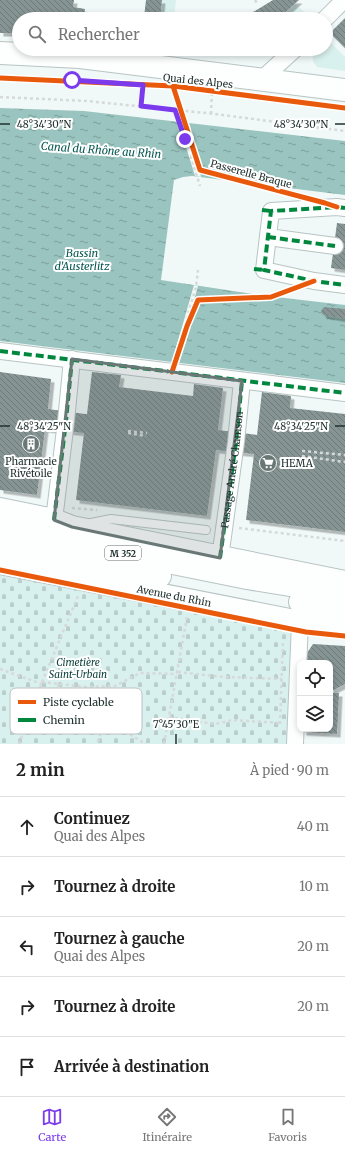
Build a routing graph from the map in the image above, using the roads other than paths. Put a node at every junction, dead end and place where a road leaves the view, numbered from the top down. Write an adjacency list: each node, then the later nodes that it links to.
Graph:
1 (344, 0): 2 (street)
2 (332, 12)
3 (0, 53): 4 (main road)
4 (12, 54)
5 (60, 56): 7 (main road)
6 (287, 56): 7 (street)
7 (262, 79): 8 (main road)
8 (345, 90)
9 (341, 208): 10 (street)
10 (268, 237): 11 (street); 12 (street)
11 (335, 246)
12 (345, 285)
13 (0, 351): 14 (street)
14 (72, 359): 15 (street); 18 (street)
15 (242, 381): 16 (street); 22 (street, Passage André Chamson)
16 (345, 394)
17 (0, 509): 18 (main road)
18 (63, 524): 20 (lane); 22 (main road)
19 (0, 528): 25 (main road, M 352)
20 (206, 530)
21 (0, 545): 26 (main road, Avenue du Rhin / M 352)
22 (220, 558): 24 (main road)
23 (0, 563): 27 (main road)
24 (345, 582)
25 (345, 594)
26 (345, 610)
27 (300, 622): 28 (main road); 29 (street)
28 (345, 624)
29 (295, 744)

